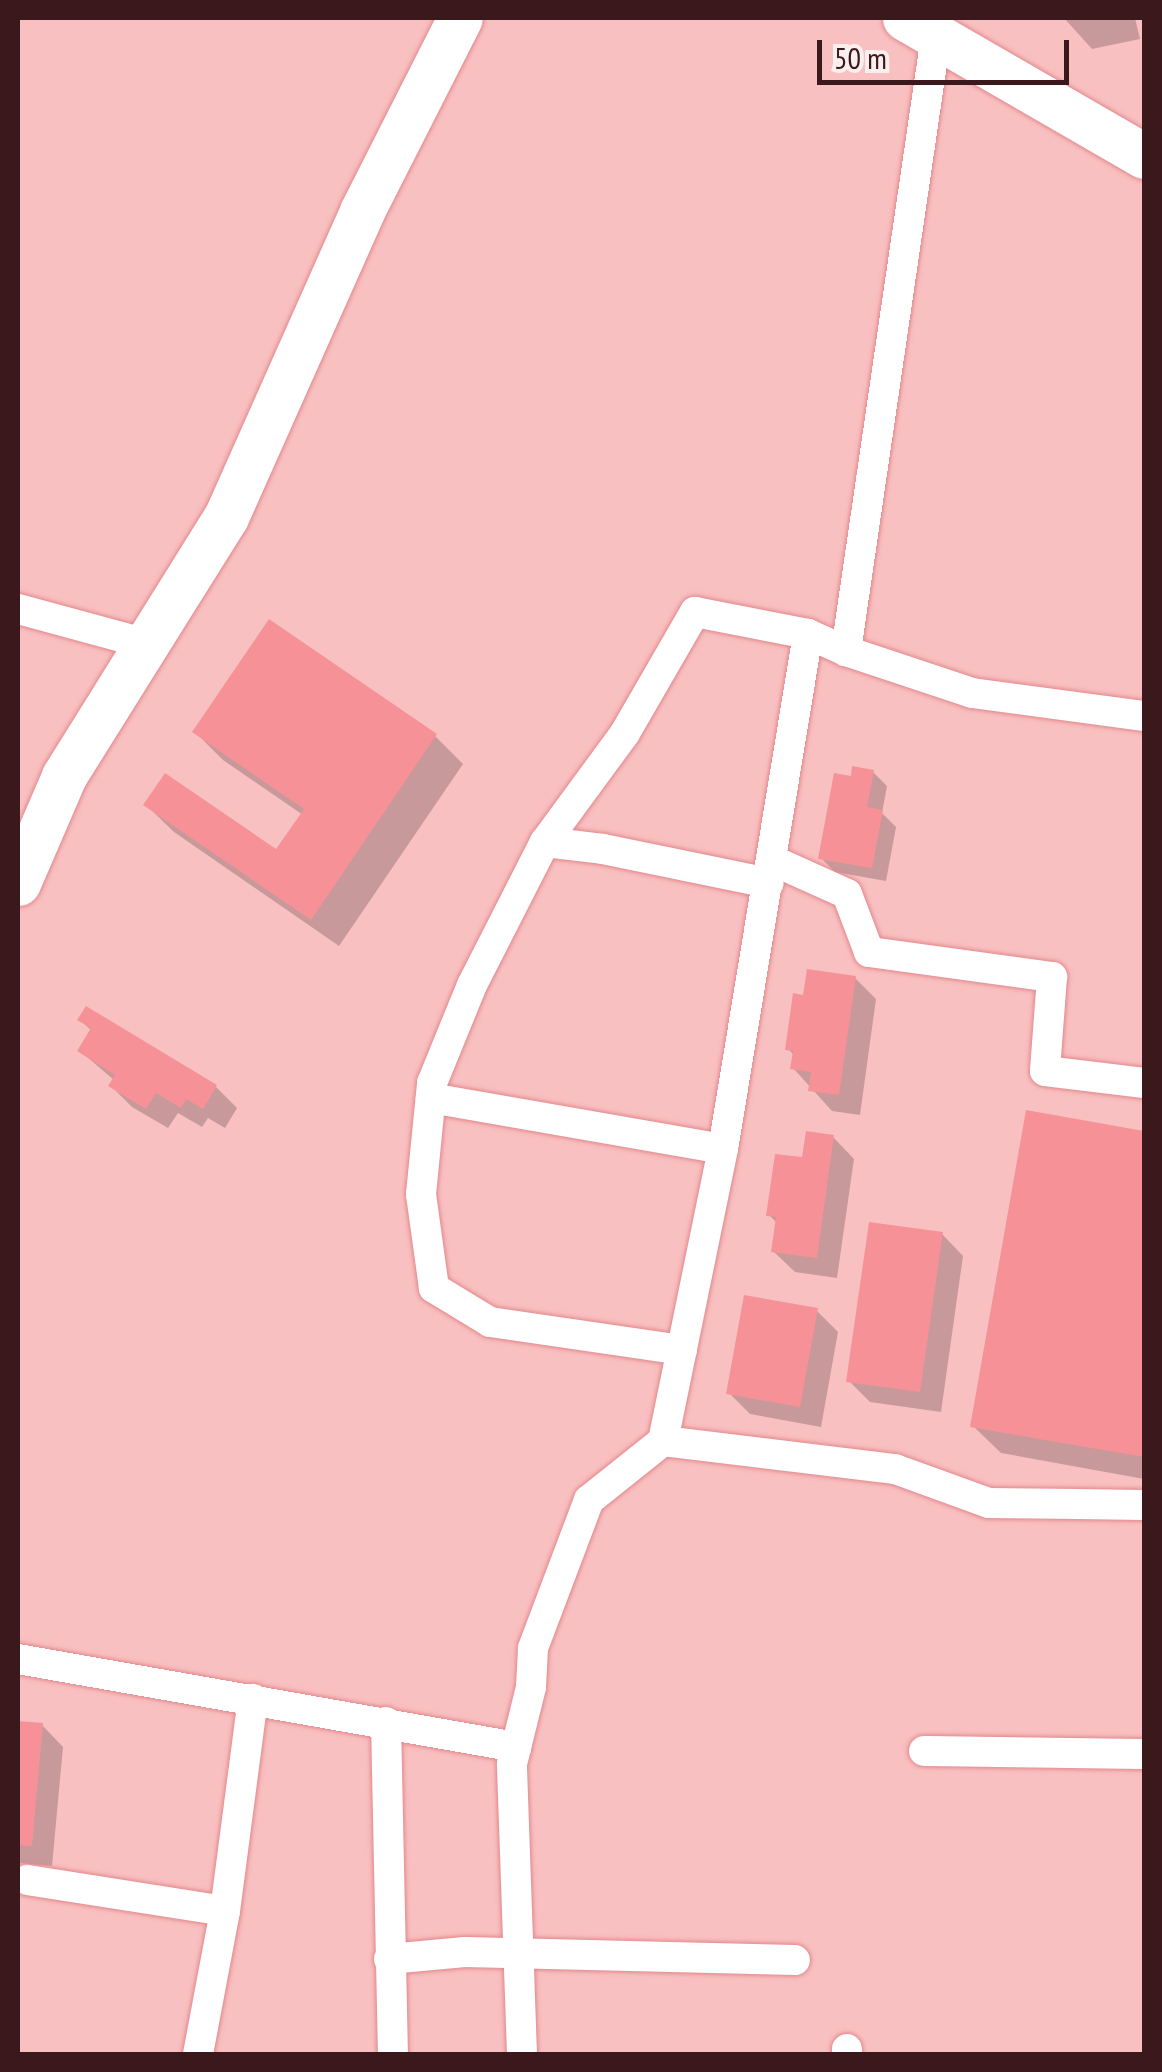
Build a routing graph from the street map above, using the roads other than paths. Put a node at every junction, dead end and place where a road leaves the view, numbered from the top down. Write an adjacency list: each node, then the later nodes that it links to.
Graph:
1 (460, 18): 6 (street)
2 (920, 27): 3 (street); 7 (street)
3 (1144, 156)
4 (18, 610): 6 (street)
5 (808, 634): 7 (street); 9 (street); 10 (street)
6 (147, 644): 11 (street)
7 (846, 651): 8 (street)
8 (1144, 716)
9 (545, 842): 10 (street); 13 (street)
10 (772, 872): 12 (street); 14 (street)
11 (18, 884)
12 (1144, 1083)
13 (431, 1098): 14 (street); 15 (street)
14 (724, 1149): 15 (street)
15 (682, 1350): 16 (street)
16 (663, 1441): 17 (street); 21 (street)
17 (1144, 1505)
18 (18, 1659): 19 (street)
19 (253, 1698): 20 (street); 25 (street)
20 (386, 1722): 21 (street); 27 (street)
21 (516, 1747): 26 (street)
22 (924, 1751): 23 (street)
23 (1144, 1754)
24 (27, 1880): 25 (street)
25 (225, 1911): 29 (street)
26 (518, 1952): 27 (street); 28 (street); 31 (street)
27 (389, 1959): 30 (street)
28 (795, 1960)
29 (198, 2054)
30 (393, 2054)
31 (522, 2054)

